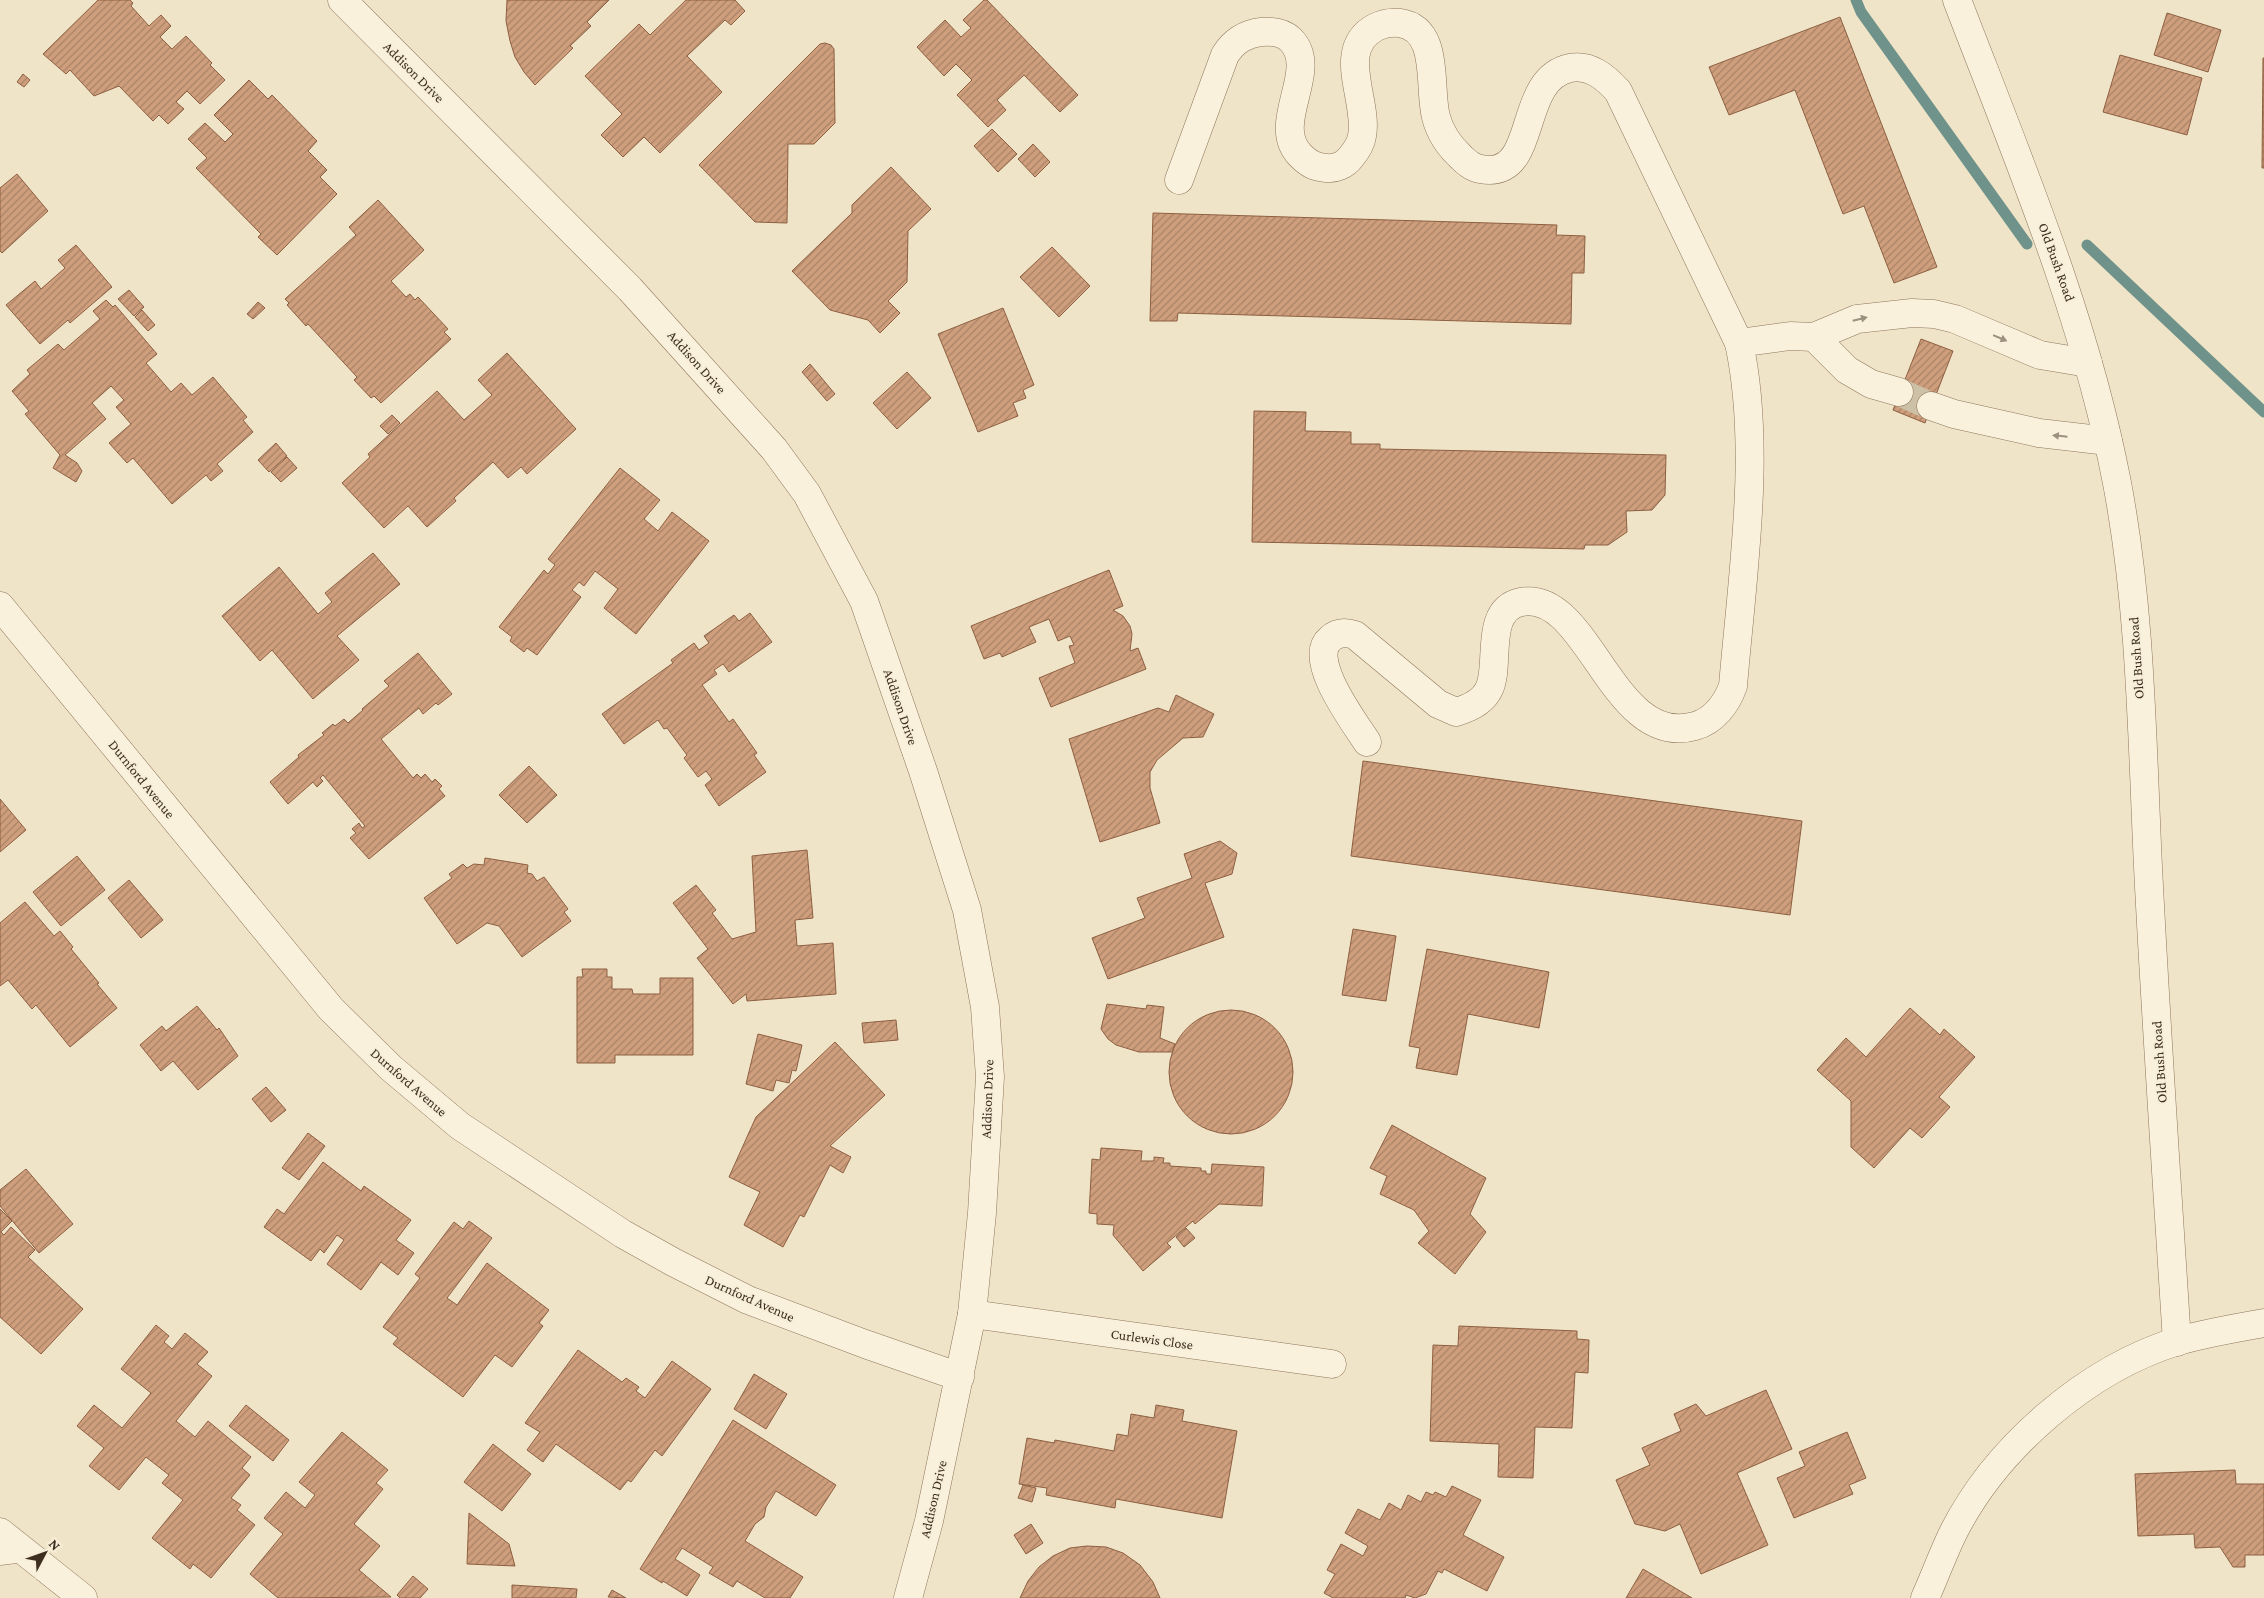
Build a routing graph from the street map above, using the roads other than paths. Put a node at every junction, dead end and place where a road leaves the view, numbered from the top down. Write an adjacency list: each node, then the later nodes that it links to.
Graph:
1 (1957, 0): 6 (street, Old Bush Road)
2 (356, 5): 12 (street, Addison Drive)
3 (1179, 180): 5 (street)
4 (1814, 337): 5 (street); 6 (street, one-way to 6); 7 (street)
5 (1738, 343): 11 (street)
6 (2088, 363): 9 (street, Old Bush Road)
7 (1899, 392)
8 (1935, 407): 9 (street, one-way to 8)
9 (2108, 441): 14 (street, Old Bush Road)
10 (0, 606): 16 (street, Durnford Avenue)
11 (1367, 742)
12 (972, 1314): 15 (street, Curlewis Close); 16 (street, Addison Drive)
13 (2264, 1323): 14 (street)
14 (2177, 1342): 21 (street)
15 (1332, 1364)
16 (960, 1377): 20 (street, Addison Drive)
17 (0, 1532): 18 (street)
18 (12, 1554): 19 (street)
19 (84, 1598)
20 (908, 1598)
21 (1925, 1598)

